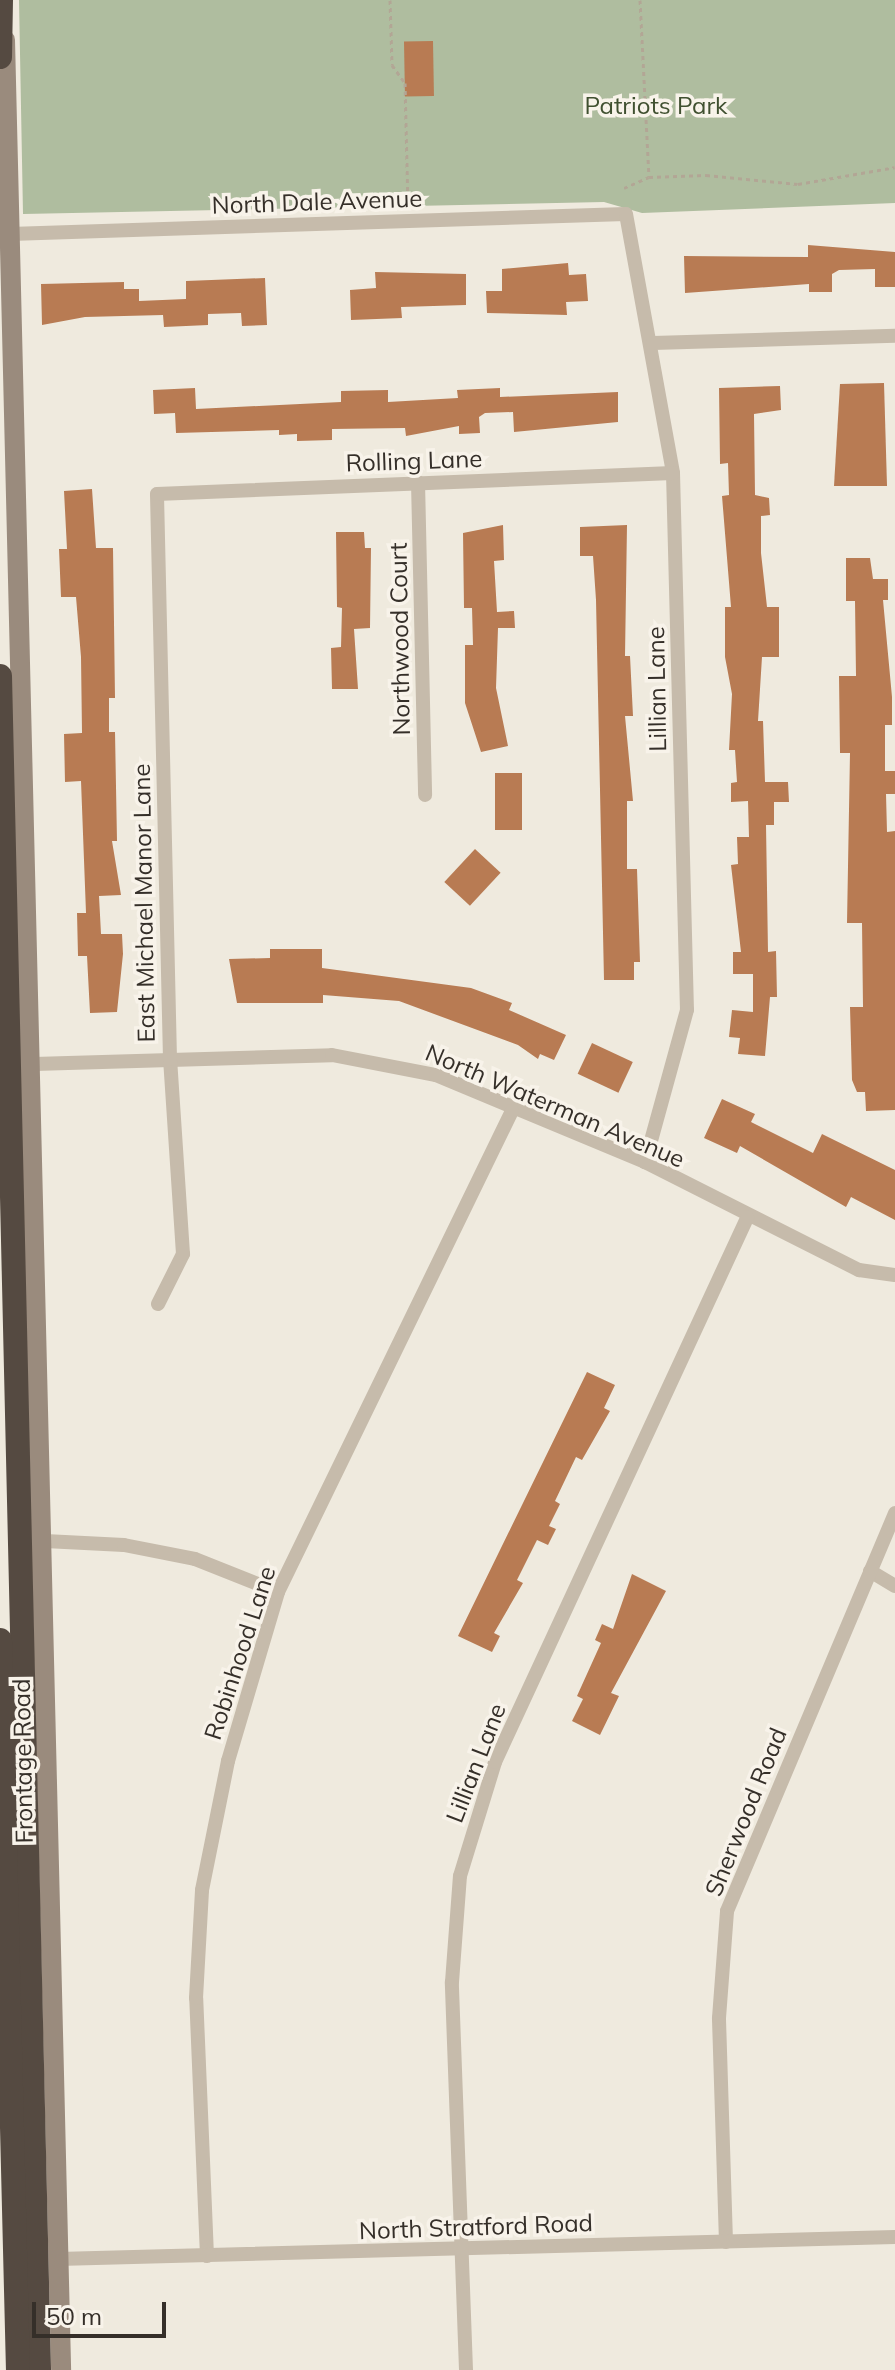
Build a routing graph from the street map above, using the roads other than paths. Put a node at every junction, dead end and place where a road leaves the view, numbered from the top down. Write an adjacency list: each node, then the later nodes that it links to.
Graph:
1 (3, 0): 2 (highway); 4 (street, Frontage Road)
2 (0, 57)
3 (626, 214): 4 (street, North Dale Avenue); 6 (street, Lillian Lane)
4 (10, 234): 13 (street, Frontage Road)
5 (895, 336): 6 (street)
6 (653, 343): 7 (street, Lillian Lane)
7 (673, 473): 8 (street, Rolling Lane); 15 (street, Lillian Lane)
8 (418, 482): 9 (street, Rolling Lane); 11 (street, Northwood Court)
9 (157, 494): 12 (street, East Michael Manor Lane)
10 (0, 676): 31 (highway)
11 (425, 795)
12 (170, 1059): 13 (street, North Waterman Avenue); 14 (street, North Waterman Avenue); 18 (street, East Michael Manor Lane)
13 (34, 1064): 20 (street, Frontage Road)
14 (512, 1111): 15 (street, North Waterman Avenue); 23 (street, Robinhood Lane)
15 (645, 1162): 16 (street, North Waterman Avenue)
16 (747, 1218): 17 (street, North Waterman Avenue); 27 (street, Lillian Lane)
17 (895, 1275)
18 (158, 1304)
19 (895, 1513): 21 (street, Sherwood Road)
20 (45, 1541): 23 (street); 29 (street, Frontage Road)
21 (870, 1571): 22 (street); 26 (street, Sherwood Road)
22 (895, 1586)
23 (278, 1592): 28 (street, Robinhood Lane)
24 (0, 1640): 30 (highway)
25 (895, 2237): 26 (street, North Stratford Road)
26 (726, 2242): 27 (street, North Stratford Road)
27 (461, 2250): 28 (street, North Stratford Road); 33 (street, Lillian Lane)
28 (207, 2256): 29 (street, North Stratford Road)
29 (58, 2259): 32 (street, Frontage Road)
30 (18, 2370)
31 (39, 2370)
32 (61, 2370)
33 (466, 2370)

